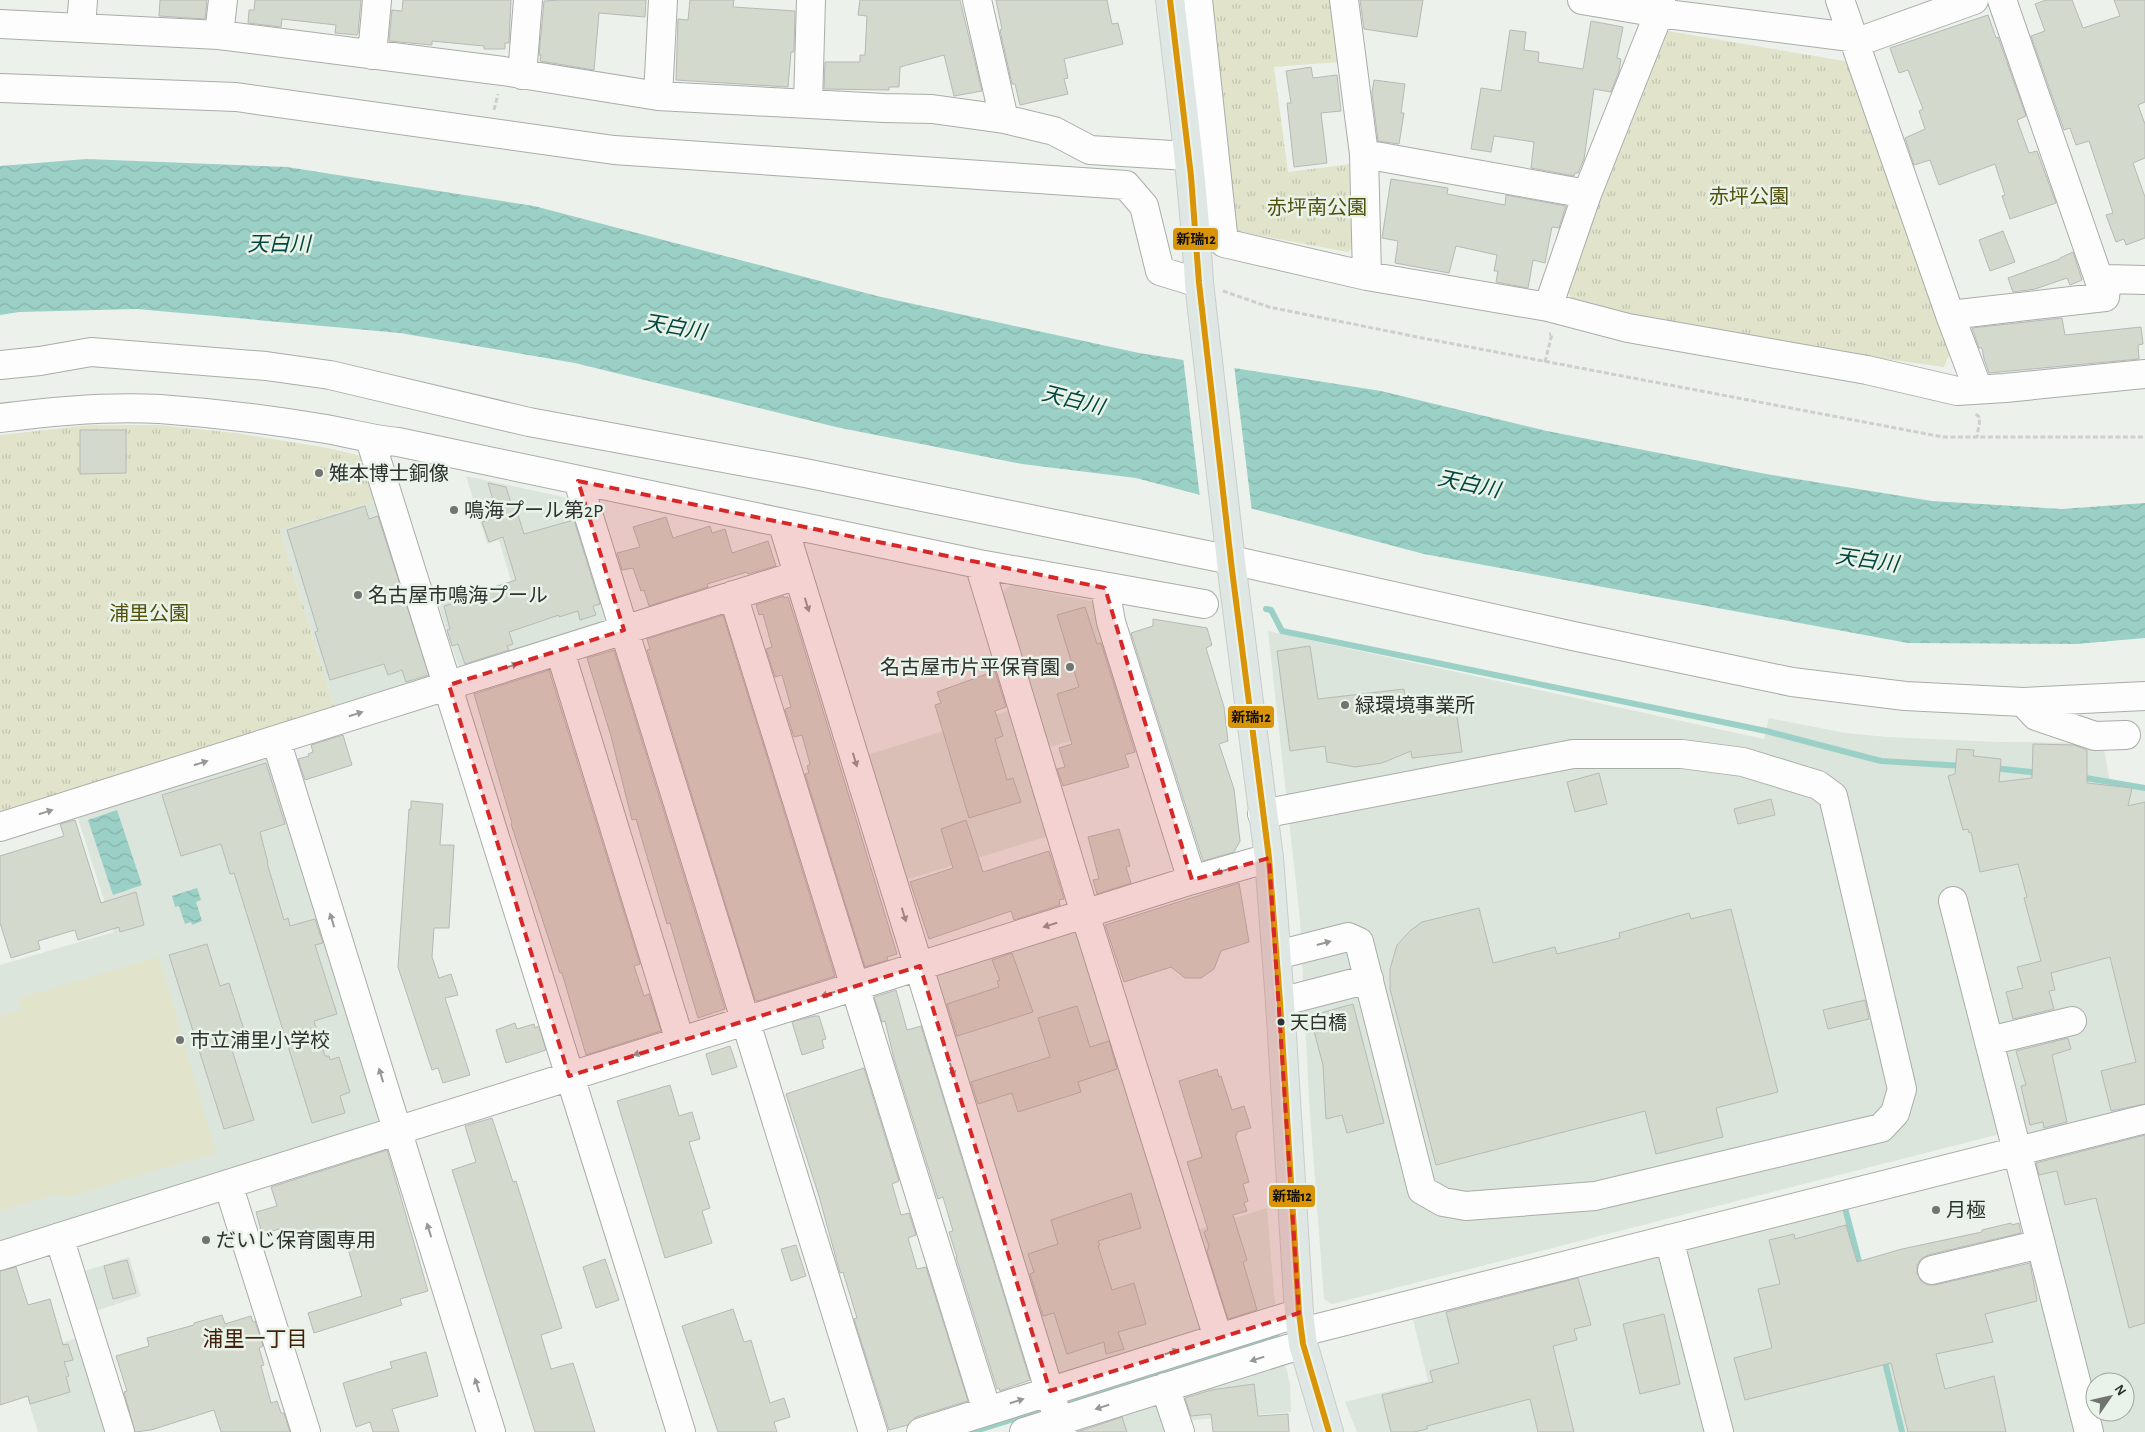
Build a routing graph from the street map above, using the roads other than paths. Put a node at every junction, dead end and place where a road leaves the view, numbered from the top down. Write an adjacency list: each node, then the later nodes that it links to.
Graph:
1 (83, 0): 17 (street)
2 (223, 0): 18 (street)
3 (377, 0): 20 (street)
4 (528, 0): 21 (street)
5 (663, 0): 23 (street)
6 (811, 0): 24 (street)
7 (977, 0): 25 (street)
8 (1170, 0): 27 (main road)
9 (1198, 0): 29 (street)
10 (1344, 0): 26 (street)
11 (1582, 0): 15 (street)
12 (1840, 0): 19 (street)
13 (1974, 0): 19 (street)
14 (2002, 0): 32 (street)
15 (1660, 6): 19 (street); 28 (street)
16 (0, 24): 17 (street)
17 (81, 28): 18 (street)
18 (219, 35): 20 (street)
19 (1855, 37): 33 (street)
20 (372, 55): 21 (street)
21 (513, 73): 23 (street)
22 (0, 88): 31 (street)
23 (658, 96): 24 (street)
24 (808, 104): 25 (street)
25 (1004, 119): 27 (street)
26 (1364, 154): 28 (street); 29 (street)
27 (1188, 156): 31 (main road)
28 (1587, 194): 34 (street)
29 (1367, 276): 34 (street)
30 (2145, 280): 32 (street)
31 (1200, 289): 42 (main road)
32 (2104, 297): 33 (street)
33 (1950, 315): 37 (street)
34 (1546, 320): 37 (street)
35 (0, 365): 42 (street)
36 (2145, 374): 37 (street)
37 (1978, 389)
38 (0, 418): 39 (street)
39 (370, 439): 40 (street); 50 (street)
40 (578, 481): 41 (street); 48 (street)
41 (782, 525): 43 (street); 44 (street)
42 (1231, 562): 52 (street); 55 (main road)
43 (979, 564): 45 (street); 60 (street)
44 (798, 575): 46 (street); 62 (street, one-way to 62)
45 (1105, 588): 47 (street); 58 (street)
46 (733, 596): 48 (street); 64 (street)
47 (1204, 604)
48 (624, 630): 49 (street); 66 (street)
49 (560, 650): 50 (street, one-way to 49); 68 (street)
50 (449, 685): 54 (street, one-way to 50); 70 (street)
51 (2145, 696): 52 (street)
52 (2023, 702): 53 (street)
53 (2126, 735)
54 (276, 740): 56 (street, one-way to 54); 72 (street, one-way to 54)
55 (1262, 814): 57 (main road); 63 (street)
56 (0, 827)
57 (1269, 858): 58 (street, one-way to 58); 61 (main road)
58 (1192, 880): 60 (street)
59 (1953, 901): 69 (street)
60 (1085, 914): 62 (street, one-way to 62); 81 (street)
61 (1277, 955): 63 (street, one-way to 63); 65 (main road)
62 (920, 966): 64 (street); 83 (street, one-way to 83)
63 (1369, 979): 65 (street)
64 (854, 986): 66 (street, one-way to 66); 84 (street)
65 (1280, 1002): 80 (main road)
66 (744, 1020): 68 (street); 90 (street)
67 (2072, 1021): 69 (street)
68 (680, 1041): 70 (street, one-way to 70)
69 (1989, 1042): 73 (street)
70 (569, 1076): 72 (street); 89 (street)
71 (2145, 1119): 73 (street)
72 (398, 1130): 74 (street); 88 (street, one-way to 72)
73 (2017, 1151): 76 (street); 77 (street)
74 (228, 1184): 75 (street); 87 (street)
75 (59, 1237): 78 (street); 86 (street)
76 (1669, 1239): 80 (street); 95 (street)
77 (2041, 1244): 79 (street); 96 (street)
78 (0, 1256)
79 (1932, 1270)
80 (1301, 1330): 81 (street); 82 (street, one-way to 82); 94 (main road)
81 (1218, 1338): 83 (street, one-way to 81)
82 (1165, 1387): 85 (street, one-way to 85); 93 (street)
83 (1050, 1391): 84 (street, one-way to 83); 85 (street)
84 (986, 1411): 91 (street)
85 (1061, 1426): 92 (street)
86 (120, 1432)
87 (306, 1432)
88 (491, 1432)
89 (682, 1432)
90 (873, 1432)
91 (921, 1432)
92 (1024, 1432)
93 (1180, 1432)
94 (1329, 1432)
95 (1719, 1432)
96 (2089, 1432)

